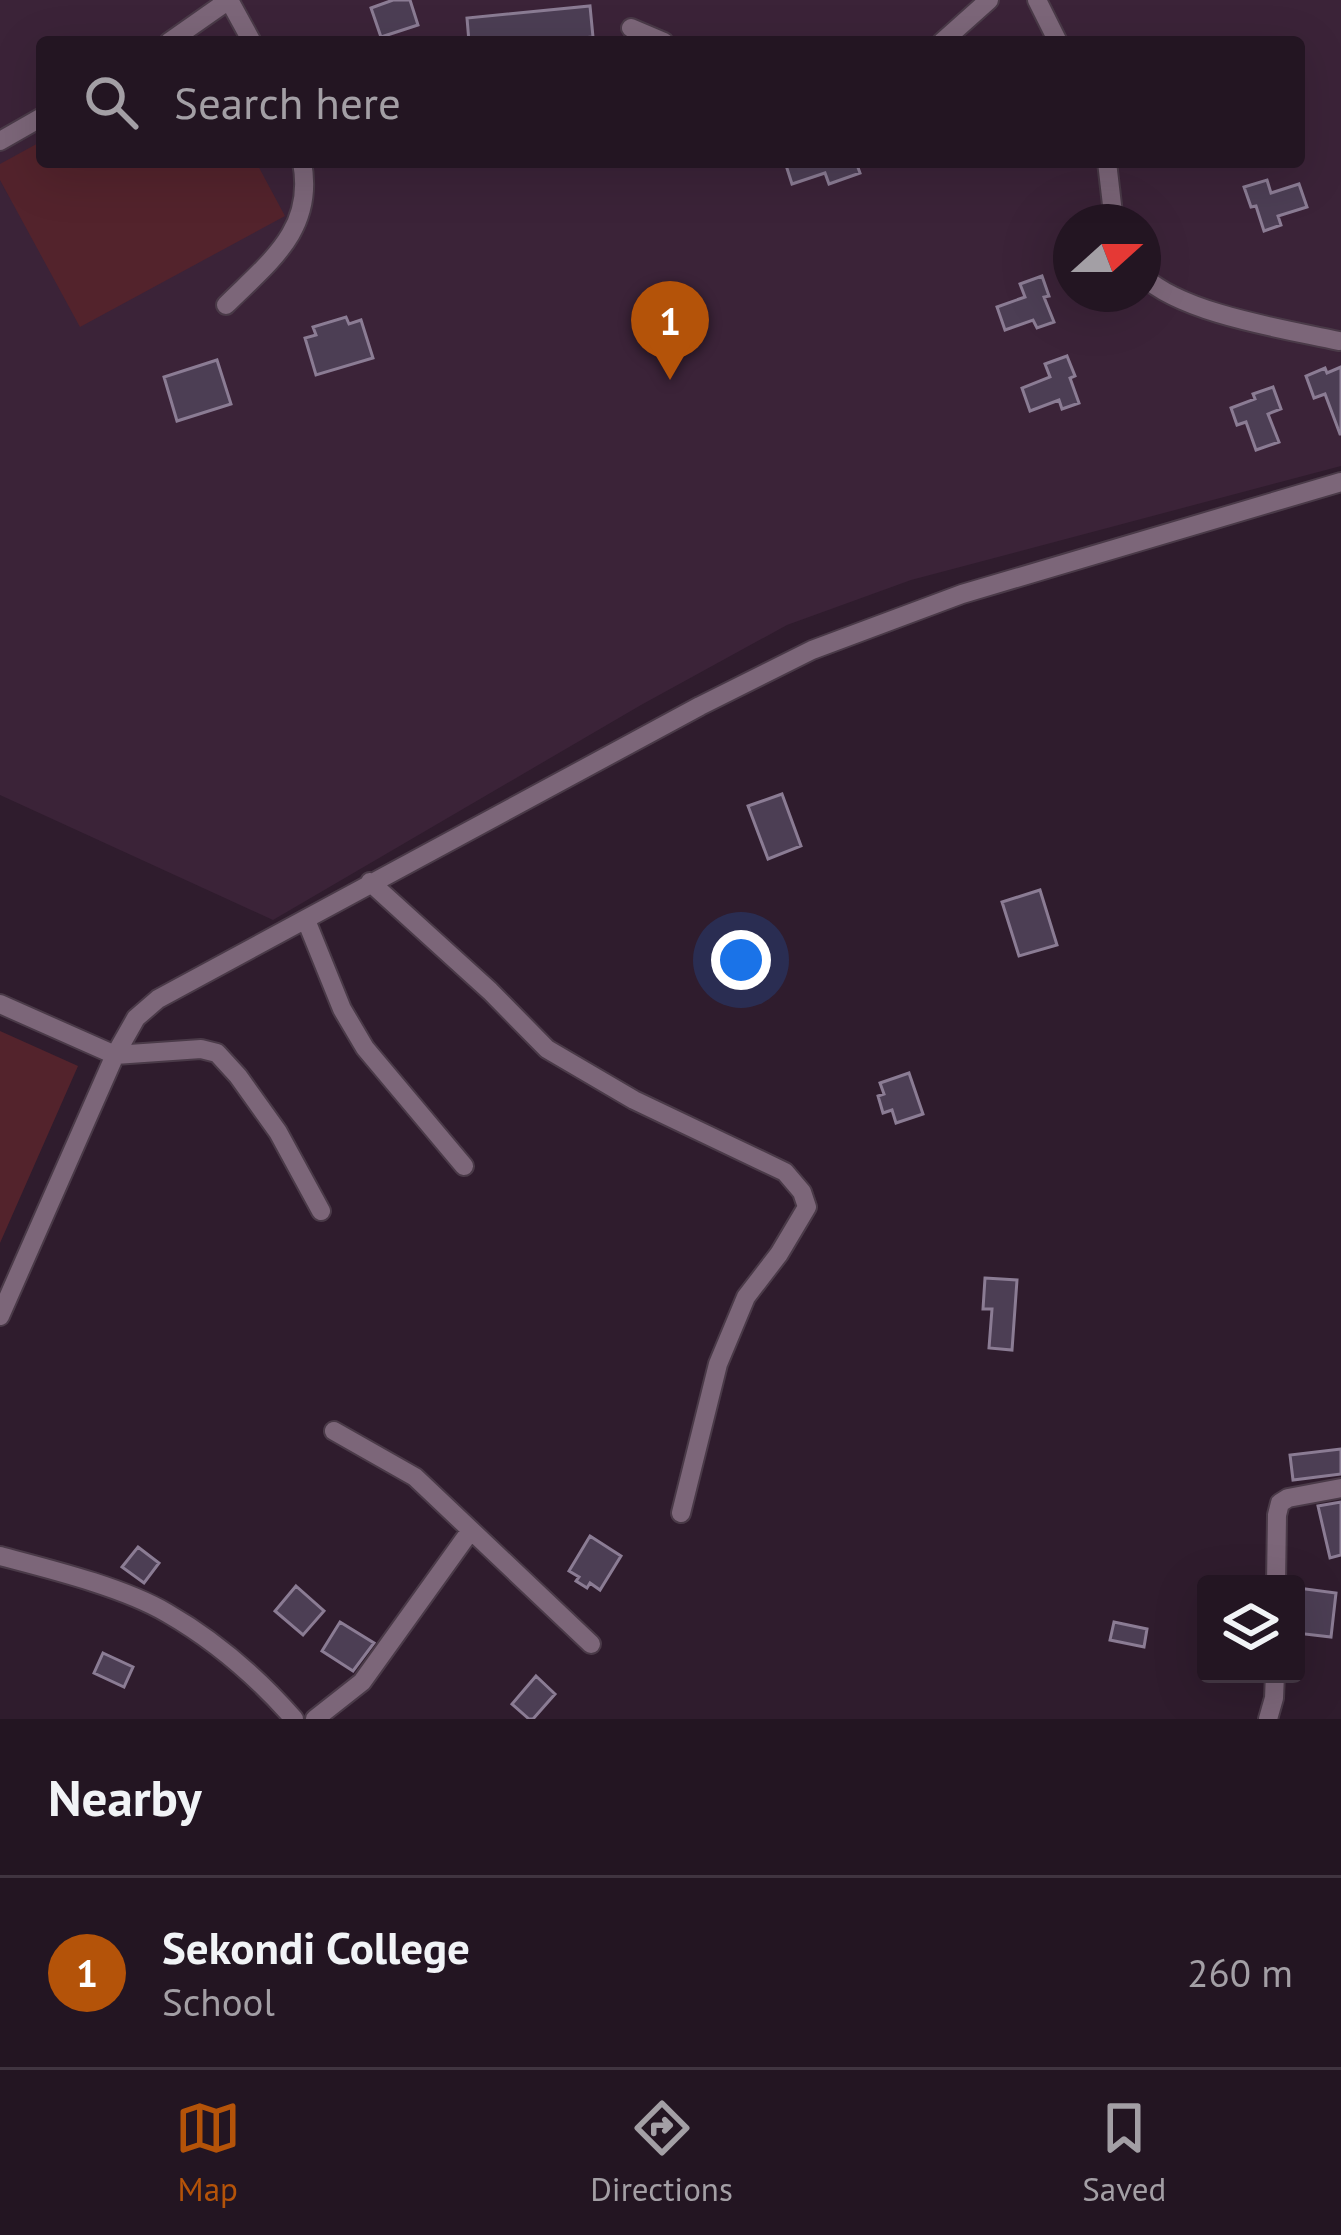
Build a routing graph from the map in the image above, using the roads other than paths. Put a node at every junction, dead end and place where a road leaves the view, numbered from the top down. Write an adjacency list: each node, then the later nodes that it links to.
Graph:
1 (229, 0): 5 (street); 6 (street)
2 (989, 0): 8 (street)
3 (1036, 0): 9 (street)
4 (632, 28): 7 (street)
5 (178, 36)
6 (249, 36)
7 (650, 36)
8 (949, 36)
9 (1055, 36)
10 (36, 121): 11 (street)
11 (0, 142)
12 (303, 168): 16 (street)
13 (1108, 168): 14 (street)
14 (1112, 204)
15 (1161, 288): 17 (street)
16 (226, 305)
17 (1340, 340)
18 (1341, 482): 19 (street)
19 (370, 882): 20 (street); 28 (street)
20 (306, 920): 22 (street); 23 (street)
21 (0, 1004): 22 (street)
22 (115, 1055): 24 (street); 25 (street)
23 (464, 1166)
24 (321, 1211)
25 (0, 1316)
26 (334, 1431): 29 (street)
27 (1341, 1488): 31 (street)
28 (682, 1513)
29 (471, 1530): 32 (street); 35 (street)
30 (0, 1556): 34 (street)
31 (1276, 1575)
32 (591, 1644)
33 (1275, 1683): 36 (street)
34 (294, 1719)
35 (315, 1719)
36 (1268, 1719)

